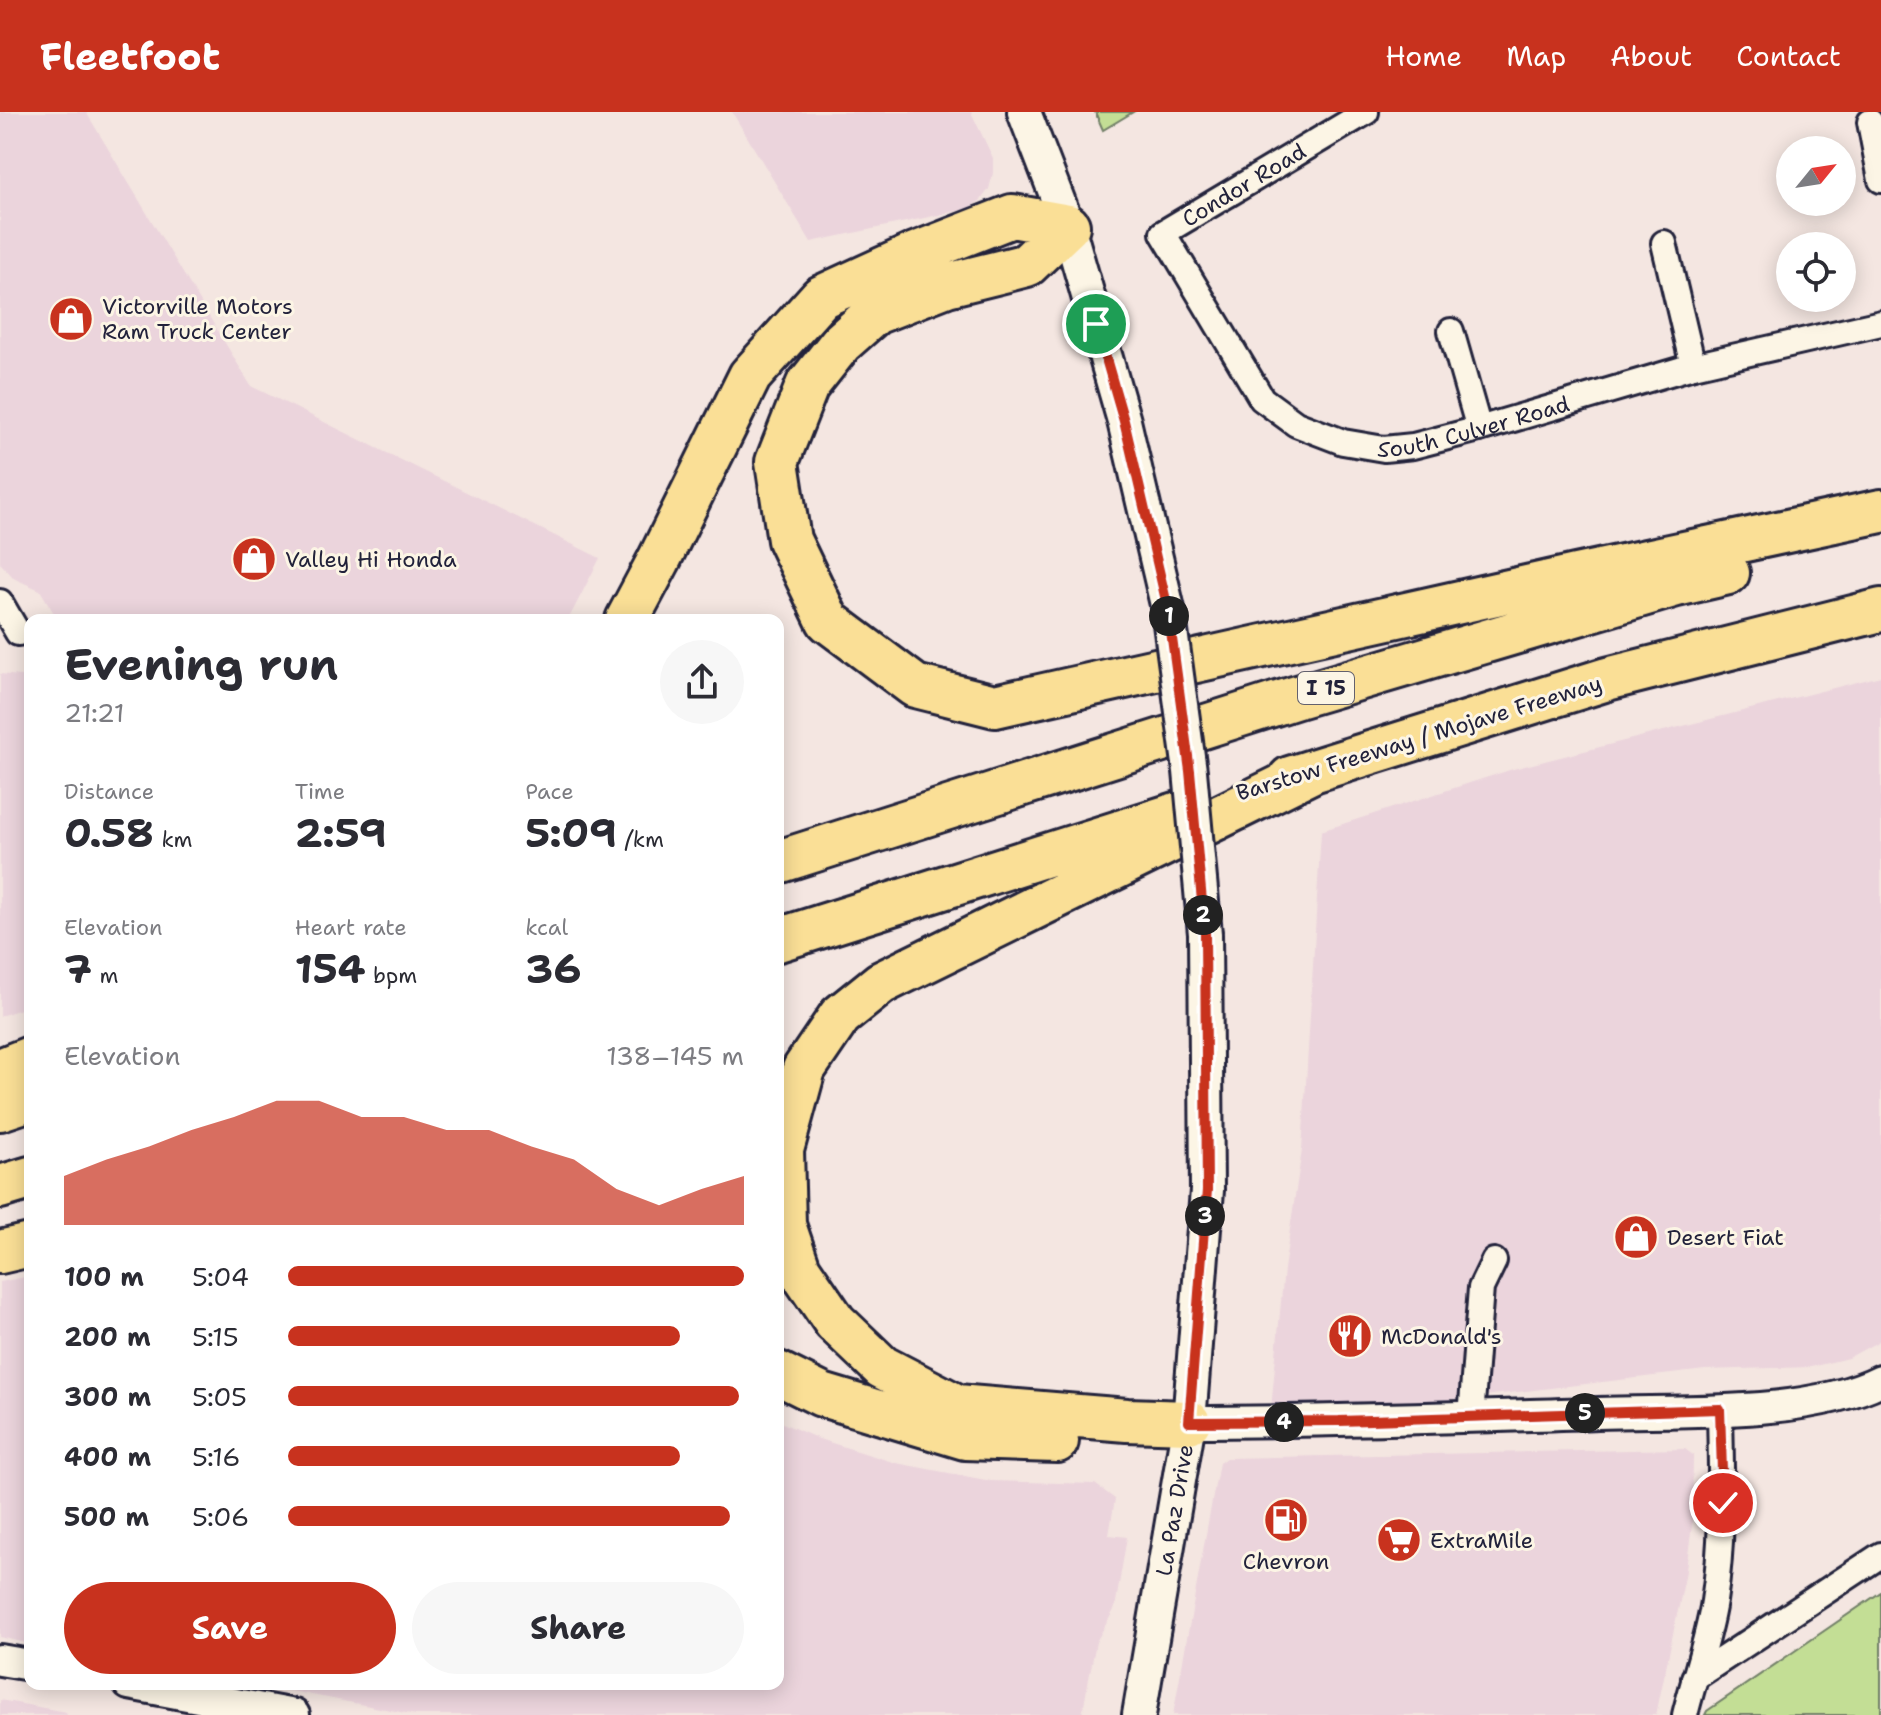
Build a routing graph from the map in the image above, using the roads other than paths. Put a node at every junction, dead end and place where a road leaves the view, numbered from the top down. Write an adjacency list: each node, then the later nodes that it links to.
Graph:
1 (1024, 112): 5 (main road)
2 (1366, 112): 6 (street, Condor Road)
3 (1870, 122): 4 (street)
4 (1881, 180)
5 (1068, 226): 12 (highway); 16 (highway); 36 (main road, bridge)
6 (1163, 233): 11 (street, South Culver Road)
7 (1664, 243): 10 (street)
8 (1881, 323): 10 (street, South Culver Road)
9 (1451, 331): 11 (street)
10 (1693, 366): 11 (street, South Culver Road)
11 (1479, 429)
12 (1881, 511)
13 (1881, 537): 19 (highway, I 15)
14 (0, 602): 17 (street)
15 (1881, 610): 18 (highway, Barstow Freeway / Mojave Freeway)
16 (630, 614)
17 (18, 633)
18 (1315, 770): 20 (highway, Barstow Freeway / Mojave Freeway); 25 (highway)
19 (784, 860)
20 (784, 938)
21 (24, 1060): 22 (highway)
22 (0, 1070)
23 (24, 1101): 24 (highway)
24 (0, 1109)
25 (784, 1143)
26 (24, 1180): 27 (highway)
27 (0, 1187)
28 (784, 1225): 36 (highway)
29 (24, 1246): 30 (highway)
30 (0, 1252)
31 (1494, 1261): 35 (street)
32 (784, 1376): 36 (highway)
33 (1881, 1380): 34 (street, La Paz Drive)
34 (1720, 1409): 35 (street, La Paz Drive); 40 (street)
35 (1471, 1417): 36 (street, La Paz Drive)
36 (1189, 1422): 43 (main road, La Paz Drive)
37 (1881, 1555): 40 (street)
38 (0, 1660): 39 (street)
39 (24, 1664)
40 (1694, 1678): 44 (street)
41 (161, 1690): 42 (street)
42 (294, 1715)
43 (1139, 1715)
44 (1685, 1715)

